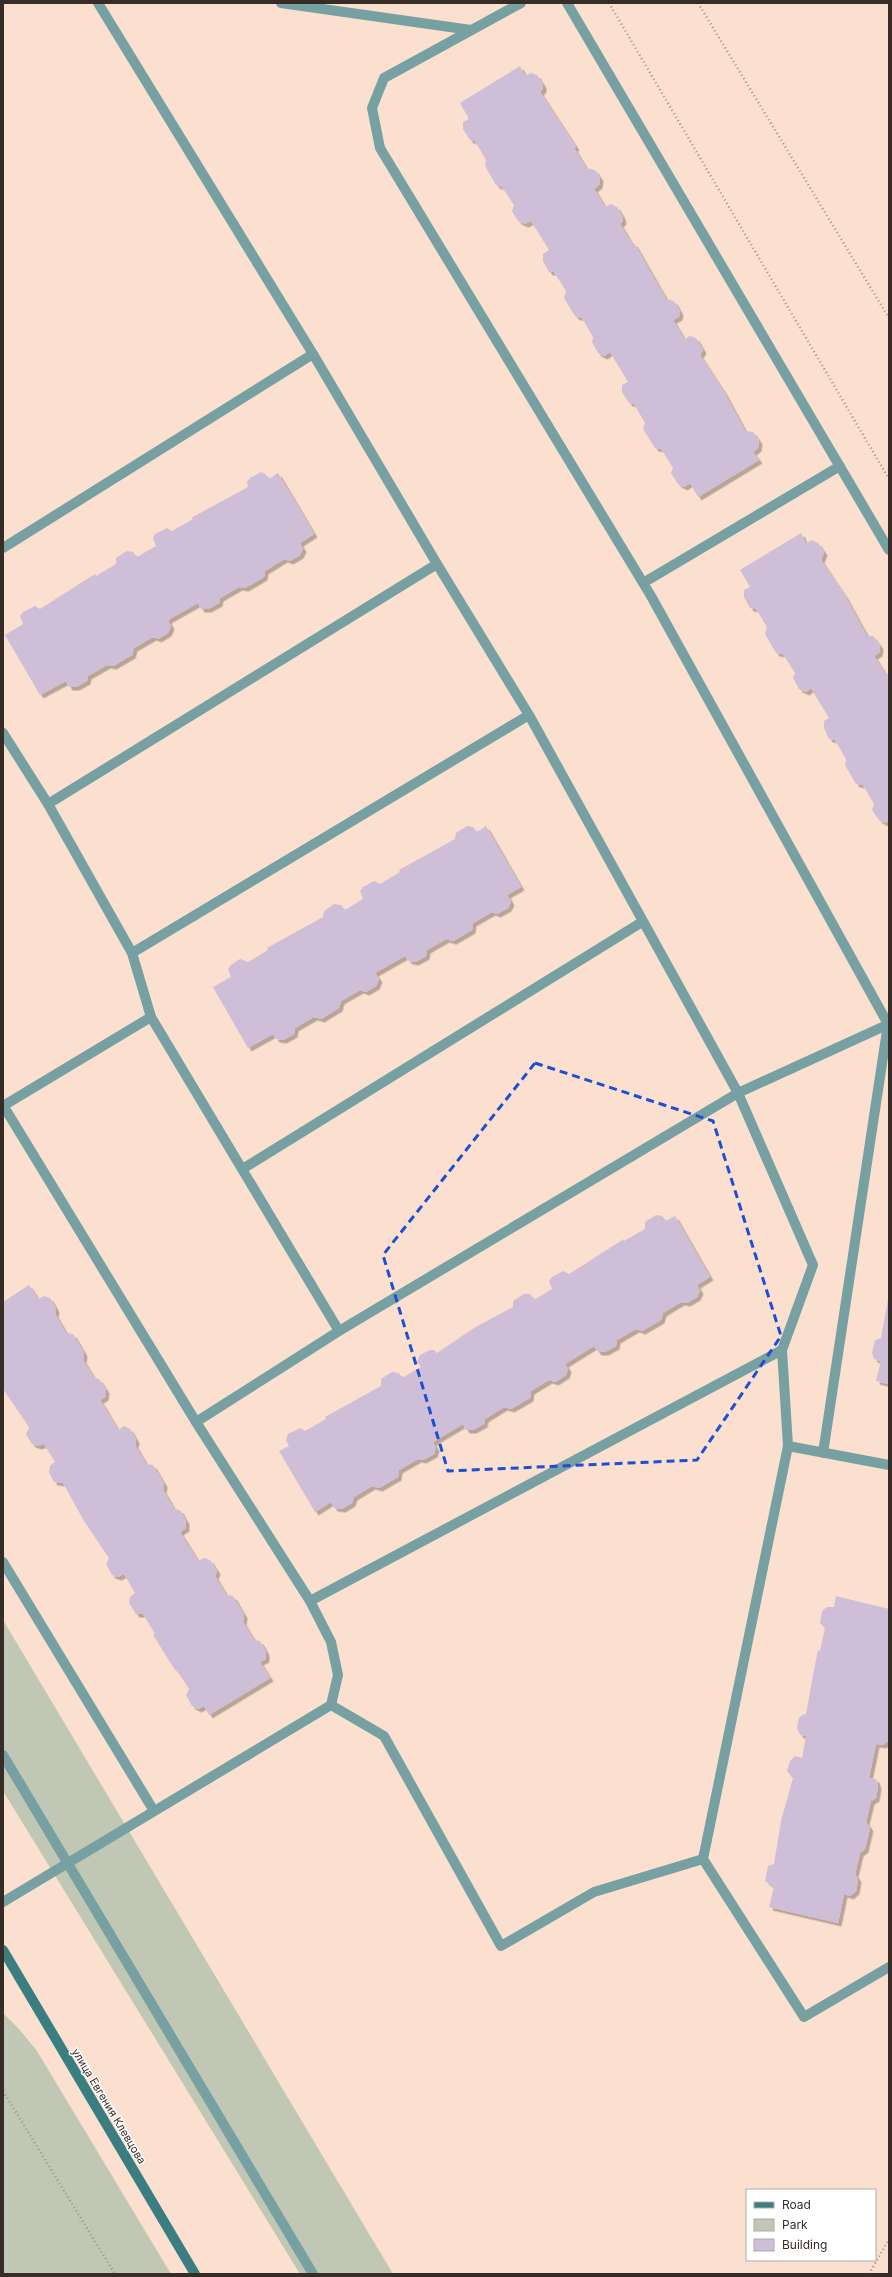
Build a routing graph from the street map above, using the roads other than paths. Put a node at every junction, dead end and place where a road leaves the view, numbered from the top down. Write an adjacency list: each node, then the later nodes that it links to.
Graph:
1 (98, 3): 6 (lane)
2 (281, 3): 5 (lane)
3 (521, 3): 5 (lane)
4 (566, 3): 7 (lane)
5 (471, 30): 11 (lane)
6 (313, 354): 8 (lane); 10 (lane)
7 (840, 466): 9 (lane); 11 (lane)
8 (3, 548)
9 (889, 550)
10 (437, 564): 12 (lane); 14 (lane)
11 (643, 583): 18 (lane)
12 (529, 715): 15 (lane); 16 (lane)
13 (3, 733): 14 (lane)
14 (48, 804): 16 (lane)
15 (642, 922): 19 (lane); 21 (lane)
16 (132, 953): 17 (lane)
17 (151, 1016): 20 (lane); 21 (lane)
18 (889, 1024): 19 (lane); 26 (lane)
19 (738, 1093): 22 (lane); 23 (lane)
20 (3, 1106): 24 (lane)
21 (244, 1168): 22 (lane)
22 (339, 1330): 24 (lane)
23 (782, 1350): 25 (lane); 29 (lane)
24 (196, 1422): 29 (lane)
25 (788, 1446): 26 (lane); 33 (lane)
26 (823, 1453): 27 (lane)
27 (889, 1465)
28 (3, 1562): 32 (lane)
29 (310, 1601): 30 (lane)
30 (331, 1704): 32 (lane); 33 (lane)
31 (3, 1755): 34 (lane)
32 (154, 1811): 34 (lane)
33 (703, 1859): 37 (lane)
34 (67, 1863): 35 (lane); 39 (lane)
35 (3, 1902)
36 (3, 1950): 38 (street, улица Евгения Клевцова)
37 (889, 1967)
38 (195, 2274)
39 (313, 2274)

